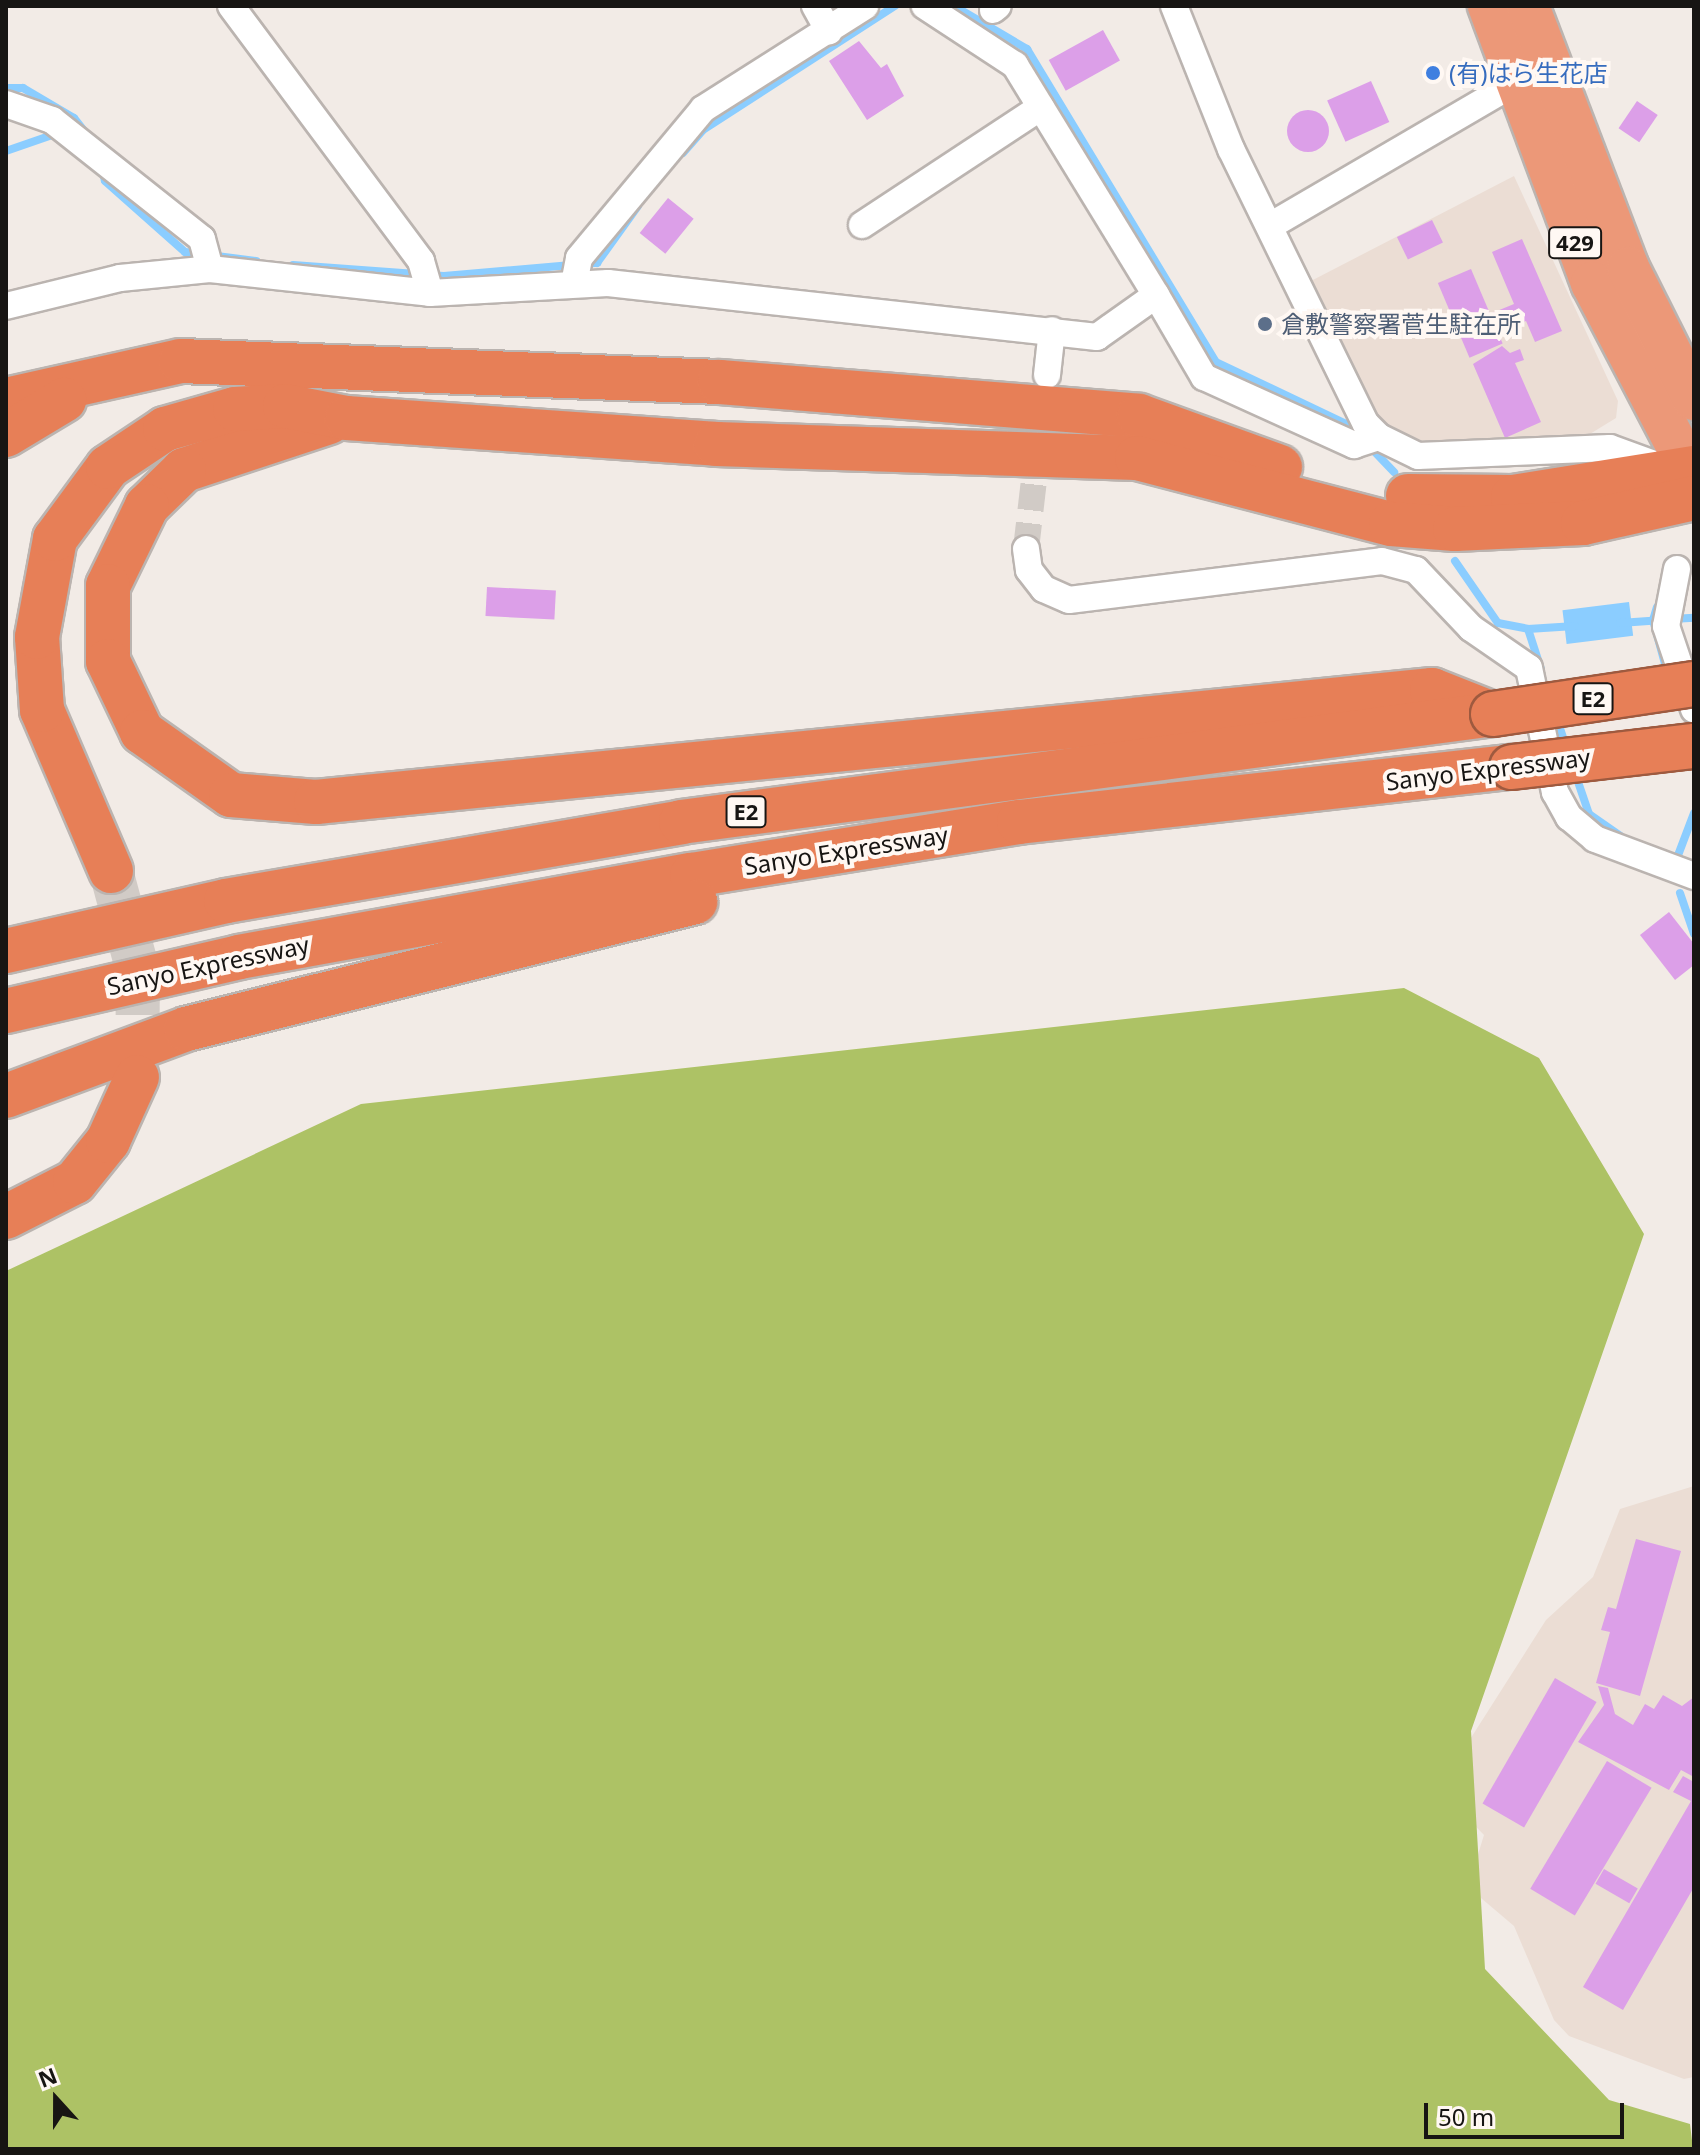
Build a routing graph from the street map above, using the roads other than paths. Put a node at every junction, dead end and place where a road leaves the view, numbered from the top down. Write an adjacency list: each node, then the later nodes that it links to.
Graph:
1 (231, 6): 16 (street)
2 (815, 6): 8 (street)
3 (865, 6): 8 (street)
4 (925, 6): 11 (street)
5 (1174, 6): 13 (street)
6 (1489, 6): 9 (highway, 429)
7 (1528, 6): 22 (highway, 429)
8 (829, 31): 15 (street)
9 (1515, 83): 13 (street); 27 (highway, 429)
10 (6, 104): 14 (street)
11 (1041, 107): 12 (street); 17 (street)
12 (862, 225)
13 (1270, 226): 26 (street)
14 (209, 258): 16 (street); 18 (street)
15 (576, 271): 16 (street); 19 (street)
16 (429, 282)
17 (1156, 295): 19 (street); 26 (street)
18 (6, 306)
19 (1052, 330): 20 (street)
20 (1047, 375)
21 (93, 382): 23 (highway); 25 (highway); 27 (highway)
22 (1694, 399)
23 (6, 400)
24 (347, 418): 27 (highway); 32 (highway); 35 (highway)
25 (6, 435)
26 (1371, 440): 27 (street)
27 (1688, 477)
28 (1026, 549): 36 (street)
29 (1677, 569): 31 (street)
30 (1694, 684): 32 (highway, E2, bridge)
31 (1694, 709)
32 (1493, 714): 37 (highway, E2)
33 (1694, 746): 34 (highway, Sanyo Expressway / E2, bridge)
34 (1019, 822): 38 (highway, Sanyo Expressway / E2); 40 (highway)
35 (111, 871)
36 (1694, 876)
37 (6, 951)
38 (6, 1011)
39 (137, 1077): 41 (highway)
40 (6, 1096)
41 (6, 1217)

